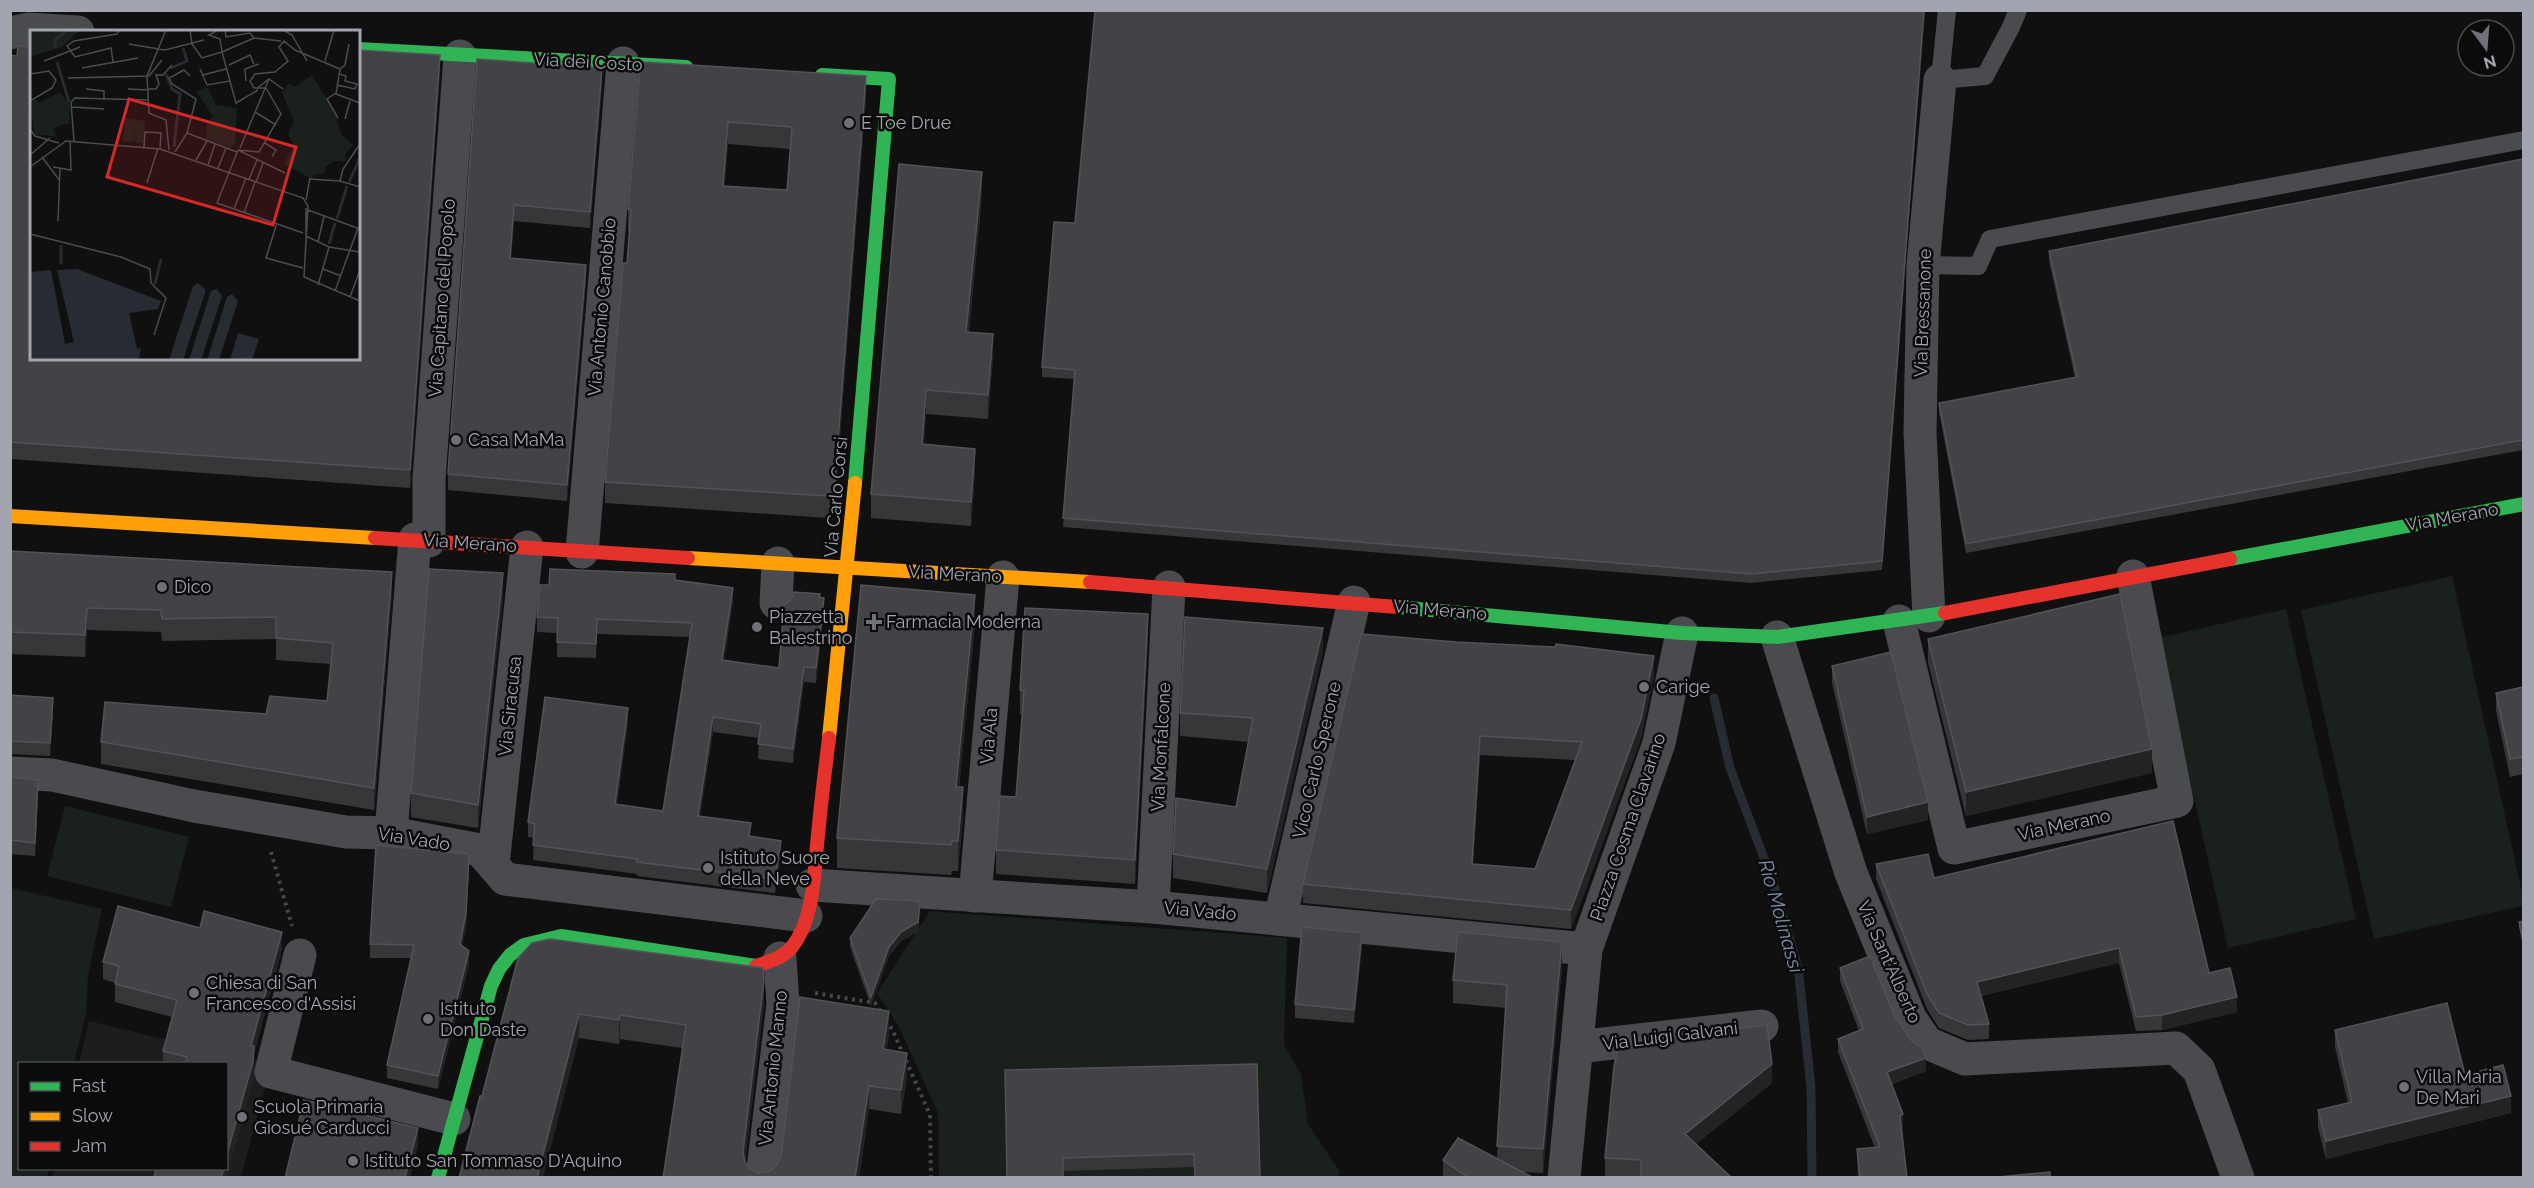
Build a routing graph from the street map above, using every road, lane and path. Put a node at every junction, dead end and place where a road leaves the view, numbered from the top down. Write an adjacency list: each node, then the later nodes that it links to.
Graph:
1 (1947, 10): 10 (lane, Via Bressanone)
2 (2018, 10): 10 (lane)
3 (45, 30): 4 (street)
4 (10, 33)
5 (360, 49): 6 (main road, Via dei Costo)
6 (460, 56): 7 (main road, Via dei Costo); 15 (street, Via Capitano del Popolo)
7 (623, 63): 8 (main road, Via dei Costo); 17 (street, Via Antonio Canobbio)
8 (704, 68)
9 (808, 74): 19 (main road, Via Carlo Corsi)
10 (1940, 80): 12 (street, Via Bressanone)
11 (2523, 140): 12 (lane)
12 (1923, 265): 25 (street, Via Bressanone)
13 (2523, 504): 20 (main road, Via Merano)
14 (10, 516): 15 (main road, Via Merano)
15 (422, 540): 16 (main road, Via Merano); 29 (street, Via Capitano del Popolo)
16 (527, 547): 17 (main road, Via Merano); 31 (street, Via Siracusa)
17 (582, 552): 18 (main road, Via Merano)
18 (778, 563): 19 (main road, Via Merano); 24 (street)
19 (848, 568): 21 (main road, Via Merano); 33 (main road, Via Carlo Corsi)
20 (2133, 576): 25 (main road, Via Merano); 25 (street, Via Merano)
21 (1003, 577): 22 (main road, Via Merano); 32 (street, Via Ala)
22 (1169, 587): 23 (main road, Via Merano); 34 (street, Via Monfalcone)
23 (1354, 602): 26 (main road, Via Merano); 35 (street, Vico Carlo Sperone)
24 (776, 603)
25 (1914, 619): 27 (main road, Via Merano)
26 (1682, 633): 27 (main road, Via Merano); 36 (street, Piazza Cosma Clavarino)
27 (1777, 637): 46 (street, Via Sant'Alberto)
28 (10, 773): 29 (street, Via Vado)
29 (391, 833): 31 (street, Via Vado)
30 (269, 847): 37 (path)
31 (493, 865): 33 (street, Via Vado)
32 (975, 896): 33 (street, Via Vado); 34 (street, Via Vado)
33 (809, 901): 38 (main road, Via Carlo Corsi)
34 (1153, 907): 35 (street, Via Vado)
35 (1280, 919): 36 (street, Via Vado)
36 (1586, 949): 40 (street, Via Luigi Galvani)
37 (300, 955): 41 (street)
38 (782, 973): 41 (main road); 43 (street, Via Antonio Manno); 44 (path)
39 (1762, 1026): 40 (street, Via Luigi Galvani)
40 (1577, 1047): 45 (street, Via Luigi Galvani)
41 (454, 1119): 42 (main road)
42 (438, 1178)
43 (762, 1178)
44 (931, 1178)
45 (1564, 1178)
46 (2238, 1178)

